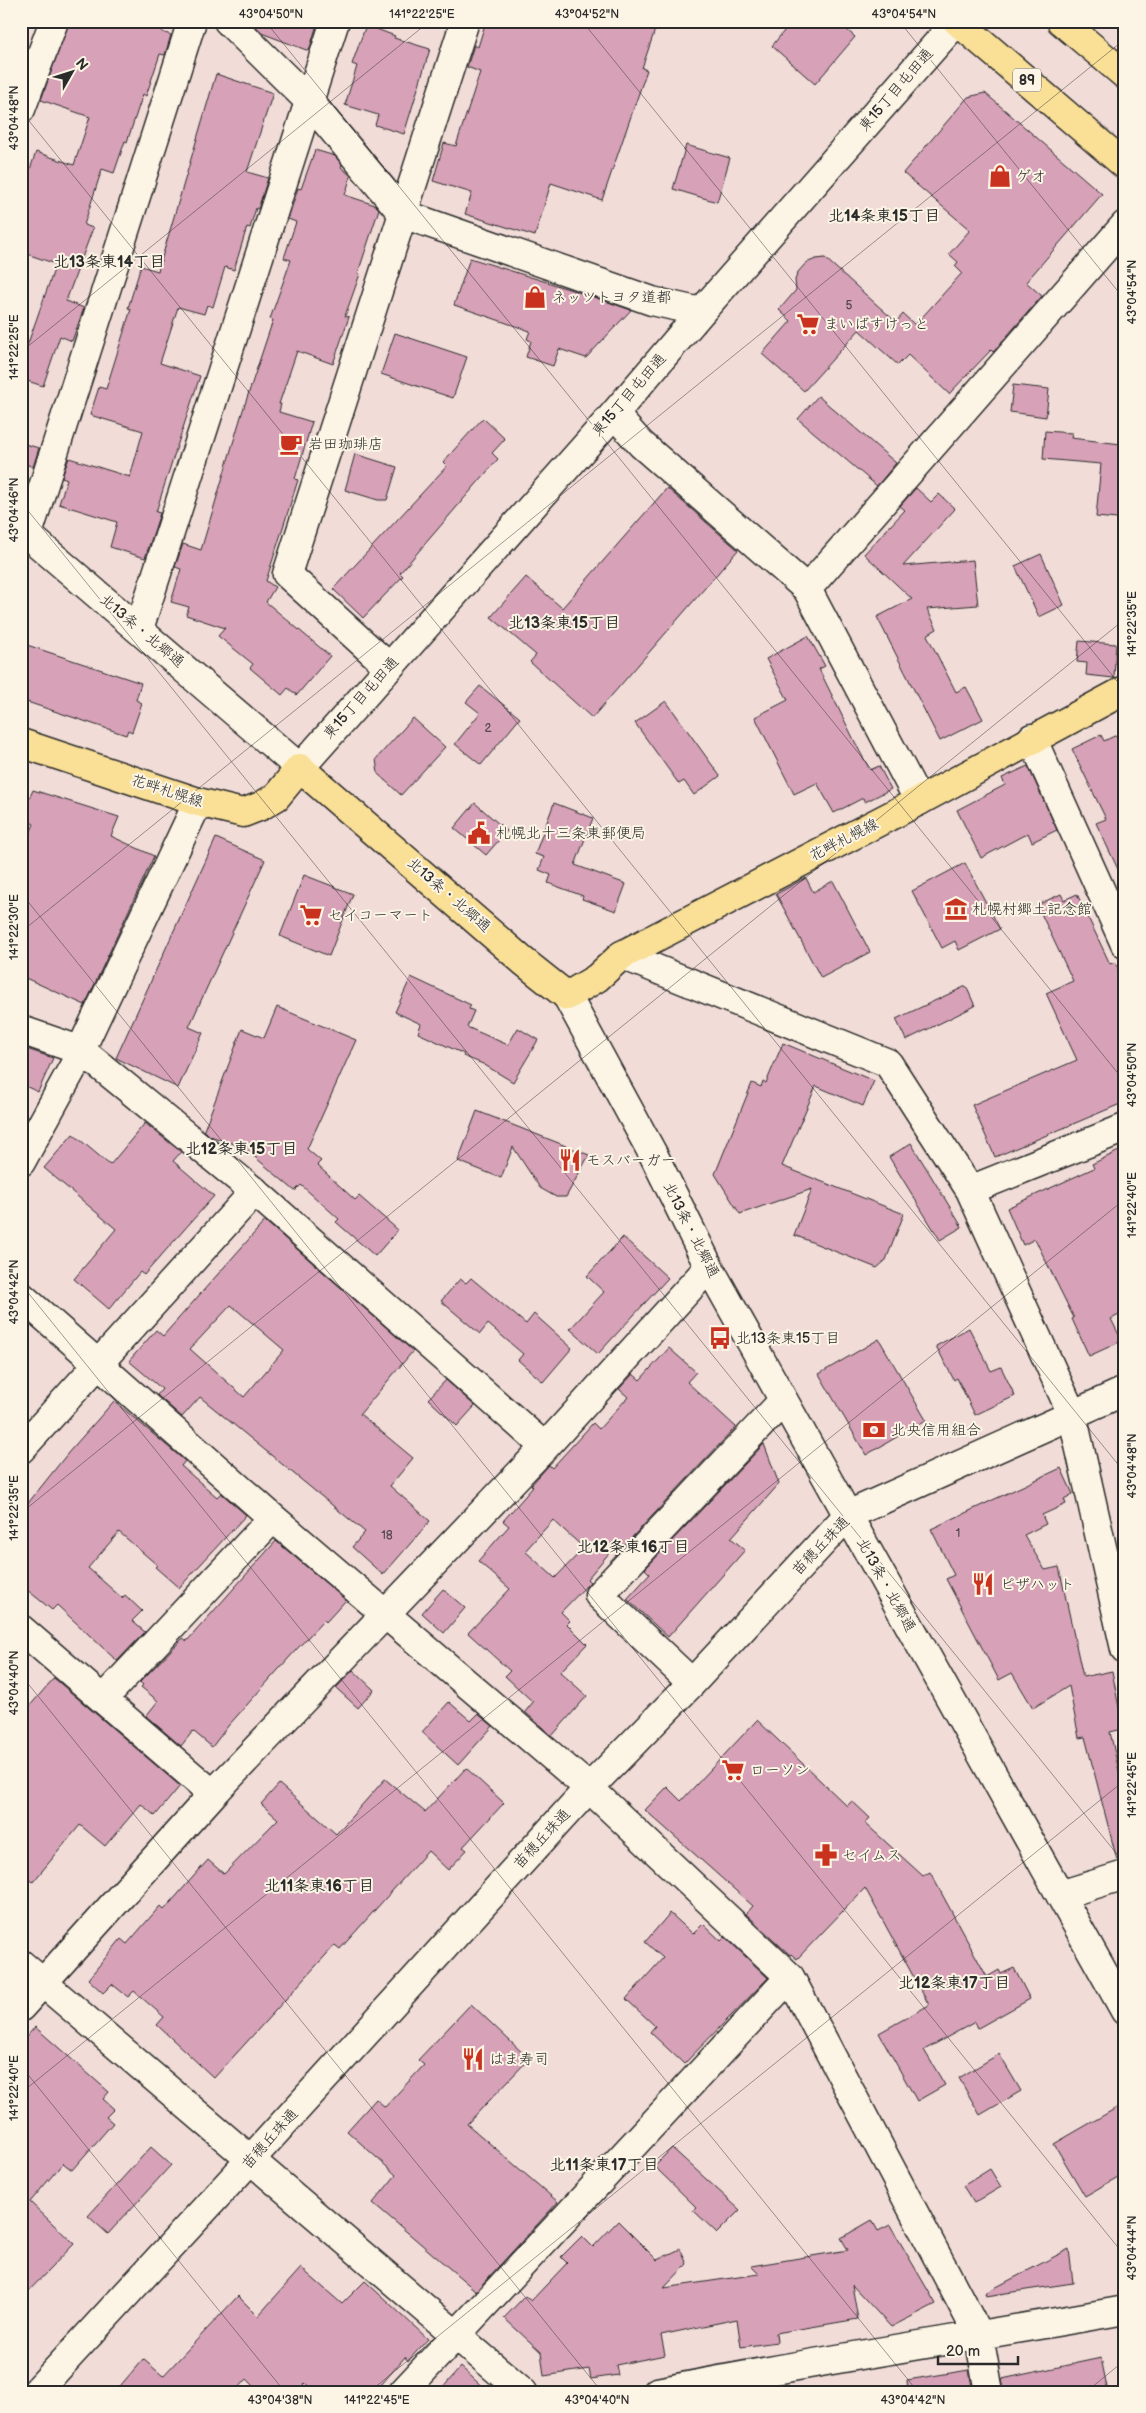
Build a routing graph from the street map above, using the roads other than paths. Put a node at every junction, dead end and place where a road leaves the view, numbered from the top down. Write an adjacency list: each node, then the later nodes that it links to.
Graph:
1 (54, 21): 10 (street)
2 (192, 21): 16 (street)
3 (228, 21): 9 (street)
4 (335, 21): 9 (street)
5 (465, 21): 12 (street)
6 (957, 21): 11 (main road, 89); 14 (street, 東15丁目屯田通)
7 (1061, 21): 8 (main road)
8 (1125, 75)
9 (308, 100): 12 (street); 18 (street)
10 (21, 109)
11 (1125, 165)
12 (403, 214): 14 (street); 19 (street)
13 (1125, 225): 17 (street)
14 (701, 312): 15 (street, 東15丁目屯田通)
15 (614, 414): 17 (street); 19 (street, 東15丁目屯田通)
16 (25, 532): 18 (street, 北13条・北郷通)
17 (807, 589): 24 (street)
18 (139, 629): 23 (street, 北13条・北郷通)
19 (389, 667): 23 (street, 東15丁目屯田通)
20 (1125, 690): 21 (main road, 花畔札幌線)
21 (1032, 738): 24 (main road, 花畔札幌線); 26 (street)
22 (21, 743): 25 (main road, 花畔札幌線)
23 (300, 768): 25 (main road, 花畔札幌線); 28 (main road, 北13条・北郷通)
24 (919, 801): 27 (main road, 花畔札幌線)
25 (198, 802): 30 (street)
26 (1125, 944)
27 (622, 955): 28 (main road, 花畔札幌線); 33 (street)
28 (567, 996): 35 (street, 北13条・北郷通)
29 (21, 1030): 30 (street)
30 (82, 1051): 32 (street); 34 (street)
31 (1125, 1128): 33 (street)
32 (21, 1162)
33 (970, 1190): 40 (street)
34 (255, 1191): 37 (street); 41 (street)
35 (709, 1267): 39 (street, 北13条・北郷通); 41 (street)
36 (21, 1296): 37 (street)
37 (99, 1365): 42 (street); 44 (street)
38 (1125, 1391): 40 (street, 苗穂丘珠通)
39 (783, 1401): 43 (street, 北13条・北郷通); 48 (street)
40 (1072, 1414): 43 (street, 苗穂丘珠通); 47 (street)
41 (544, 1447): 45 (street)
42 (21, 1449)
43 (848, 1515): 48 (street, 苗穂丘珠通); 53 (street, 北13条・北郷通)
44 (273, 1518): 45 (street); 49 (street)
45 (384, 1614): 50 (street); 51 (street)
46 (21, 1629): 49 (street)
47 (1125, 1649)
48 (692, 1683): 50 (street, 苗穂丘珠通)
49 (103, 1699): 51 (street)
50 (588, 1788): 55 (street); 59 (street, 苗穂丘珠通)
51 (213, 1794): 56 (street)
52 (1125, 1875): 53 (street)
53 (1060, 1896): 58 (street, 北13条・北郷通)
54 (21, 1964): 56 (street)
55 (790, 1977): 61 (street); 62 (street)
56 (44, 1984): 57 (street); 59 (street)
57 (21, 2008)
58 (1125, 2011)
59 (251, 2159): 61 (street); 64 (street, 苗穂丘珠通)
60 (1125, 2310): 62 (street)
61 (456, 2335): 65 (street); 66 (street)
62 (979, 2336): 63 (street); 68 (street)
63 (757, 2382): 67 (street)
64 (36, 2392)
65 (403, 2392)
66 (523, 2392)
67 (657, 2392)
68 (989, 2392)

